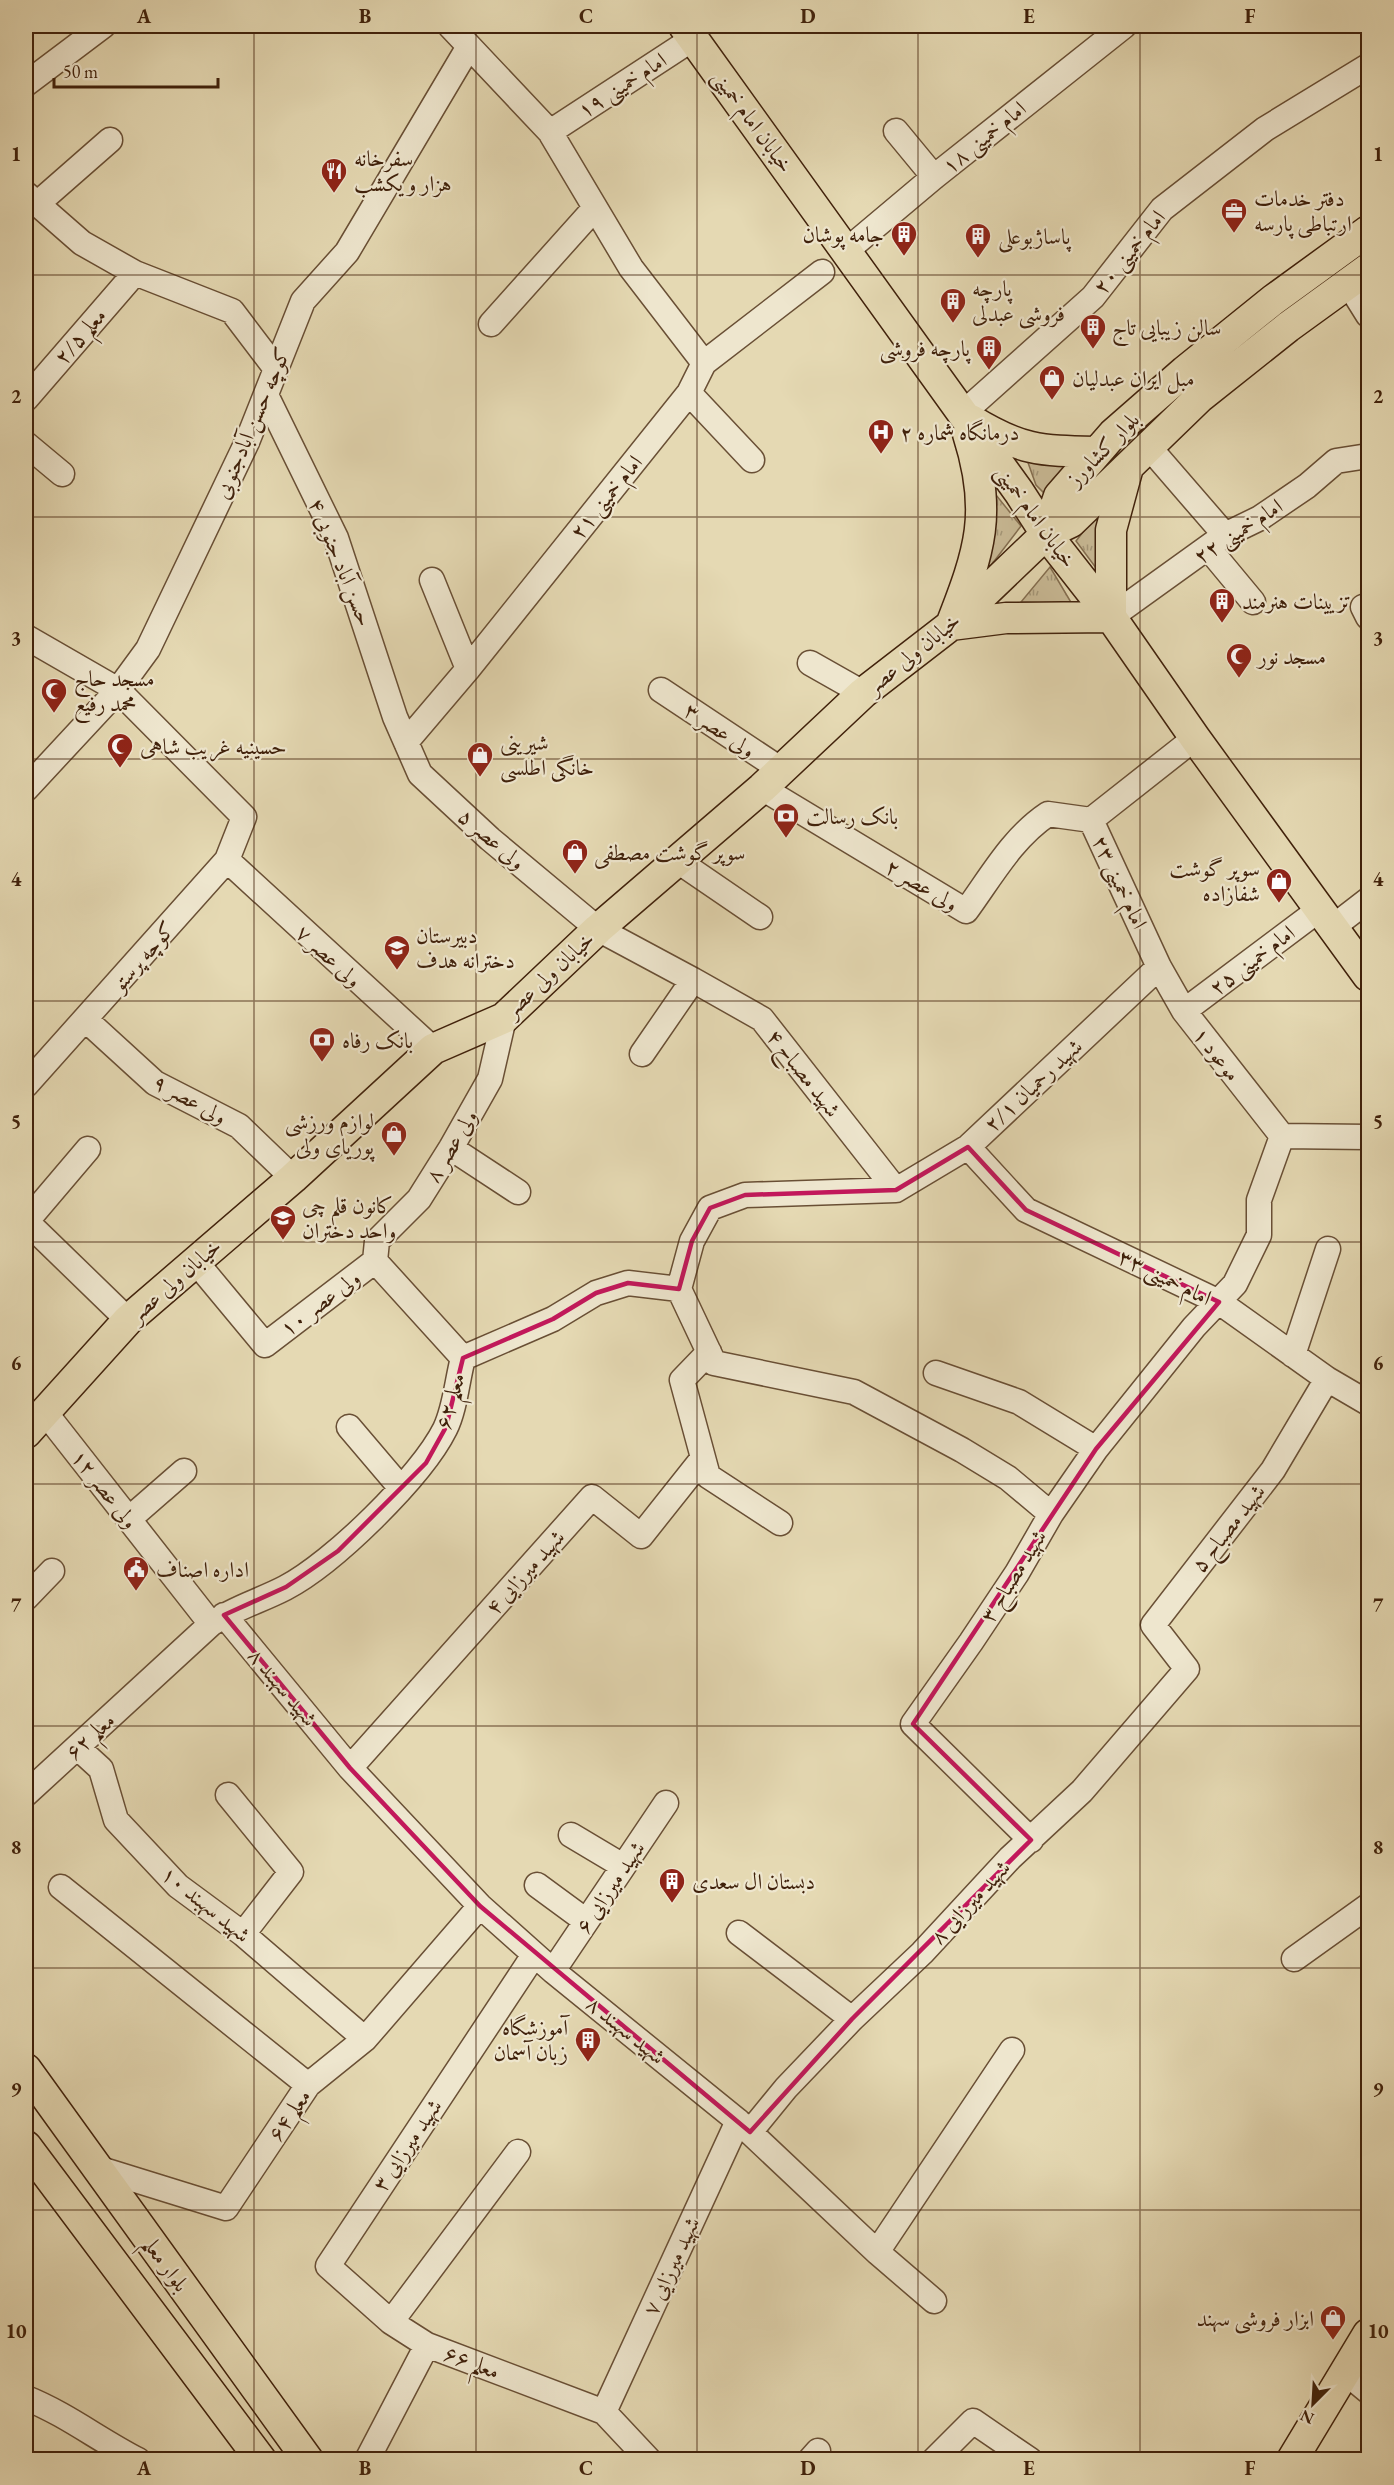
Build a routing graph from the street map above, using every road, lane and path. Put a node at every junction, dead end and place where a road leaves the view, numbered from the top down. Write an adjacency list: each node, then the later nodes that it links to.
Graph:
1 (103, 26): 7 (street)
2 (450, 26): 5 (street)
3 (1124, 26): 11 (street, امام خمینی ۱۸)
4 (689, 32): 8 (street, امام خمینی ۱۹); 15 (main road, خیابان امام خمینی)
5 (468, 48): 8 (street); 22 (street, کوچه حسن آبادجنوبی)
6 (1368, 66): 26 (street, امام خمینی ۲۰)
7 (26, 84)
8 (550, 132): 13 (street)
9 (896, 132): 11 (street)
10 (111, 140): 12 (street)
11 (934, 177): 15 (street, امام خمینی ۱۸)
12 (32, 199): 17 (street)
13 (594, 209): 20 (street); 21 (street)
14 (1368, 231): 27 (main road, بلوار کشاورز)
15 (846, 251): 26 (main road, خیابان امام خمینی)
16 (822, 272): 21 (street, امام خمینی ۲۱)
17 (135, 273): 22 (street); 25 (street, معلم ۲/۵)
18 (1358, 276): 19 (street); 30 (main road, بلوار کشاورز)
19 (1368, 315)
20 (490, 324)
21 (704, 363): 23 (street, امام خمینی ۲۱)
22 (276, 369): 24 (street, کوچه حسن آبادجنوبی)
23 (689, 393): 31 (street); 41 (street, امام خمینی ۲۱)
24 (266, 395): 42 (street, کوچه حسن آبادجنوبی); 45 (street, حسن آباد جنوبی ۴)
25 (26, 399)
26 (962, 414): 27 (main road); 33 (main road, خیابان امام خمینی); 38 (main road)
27 (1104, 443): 30 (main road); 33 (main road, بلوار کشاورز)
28 (26, 444): 32 (street)
29 (1368, 456): 34 (street, امام خمینی ۲۲)
30 (1138, 457): 33 (main road, بلوار کشاورز); 34 (street); 37 (main road)
31 (753, 460)
32 (62, 474)
33 (1046, 534): 37 (main road, خیابان امام خمینی); 38 (main road, خیابان ولی عصر)
34 (1217, 542): 36 (street); 37 (street, امام خمینی ۲۲)
35 (432, 580): 41 (street)
36 (1253, 602)
37 (1111, 616): 38 (main road); 46 (main road, خیابان امام خمینی)
38 (951, 625): 44 (main road, خیابان ولی عصر)
39 (26, 637): 42 (street)
40 (810, 663): 44 (street)
41 (468, 669): 45 (street, امام خمینی ۲۱)
42 (115, 688): 48 (street, کوچه حسن آبادجنوبی); 50 (street, کوچه پرستو)
43 (661, 690): 47 (street, ولی عصر ۳)
44 (863, 693): 47 (main road, خیابان ولی عصر)
45 (405, 738): 55 (street, ولی عصر ۵)
46 (1194, 738): 49 (street, امام خمینی ۲۳); 54 (main road, خیابان امام خمینی)
47 (771, 779): 49 (street, ولی عصر ۲); 51 (main road, خیابان ولی عصر)
48 (26, 789)
49 (1091, 820): 56 (street, امام خمینی ۲۳)
50 (227, 860): 61 (street, کوچه پرستو); 62 (street, ولی عصر ۷)
51 (678, 861): 53 (street); 55 (main road, خیابان ولی عصر)
52 (1368, 900): 54 (street, امام خمینی ۲۵)
53 (760, 917)
54 (1326, 918): 57 (main road, خیابان امام خمینی); 59 (street, امام خمینی ۲۵)
55 (598, 929): 58 (street, ولی عصر ۵); 60 (main road, خیابان ولی عصر)
56 (1159, 967): 59 (street, موعود ۱); 67 (street, شهید رحمیان ۲/۱)
57 (1368, 976)
58 (693, 980): 63 (street); 71 (street, شهید مصباح ۴)
59 (1184, 1011): 65 (street, موعود ۱)
60 (504, 1018): 62 (main road, خیابان ولی عصر); 68 (street, ولی عصر ۸)
61 (86, 1020): 64 (street, کوچه پرستو); 70 (street, ولی عصر ۹)
62 (433, 1049): 70 (main road, خیابان ولی عصر)
63 (642, 1054)
64 (26, 1085)
65 (1282, 1136): 66 (street); 78 (street, شهید مصباح ۳)
66 (1368, 1137)
67 (968, 1147): 71 (street, شهید رحمیان ۲/۱); 78 (street, امام خمینی ۳۳)
68 (451, 1148): 72 (street); 75 (street, ولی عصر ۸)
69 (88, 1149): 73 (street)
70 (293, 1178): 76 (main road, خیابان ولی عصر)
71 (896, 1190): 77 (street)
72 (518, 1192)
73 (26, 1221): 79 (street)
74 (1328, 1249): 81 (street)
75 (375, 1261): 76 (street, ولی عصر ۱۰); 82 (street)
76 (196, 1262): 79 (main road, خیابان ولی عصر)
77 (679, 1289): 80 (street); 82 (street, معلم ۶۲)
78 (1219, 1302): 81 (street, امام خمینی ۳۳); 88 (street, شهید مصباح ۳)
79 (128, 1320): 86 (main road, خیابان ولی عصر)
80 (709, 1352): 89 (street); 92 (street)
81 (1293, 1355): 84 (street, امام خمینی ۳۳)
82 (463, 1358): 91 (street, معلم ۶۲)
83 (936, 1373): 88 (street)
84 (1327, 1379): 85 (street, امام خمینی ۳۳); 98 (street, شهید مصباح ۵)
85 (1368, 1403)
86 (35, 1422): 93 (street, ولی عصر ۱۲)
87 (349, 1427): 91 (street)
88 (1096, 1449): 92 (street, شهید مصباح ۳)
89 (703, 1458): 94 (street); 100 (street, شهید میرزایی ۴)
90 (183, 1471): 93 (street)
91 (400, 1487): 97 (street, معلم ۶۲)
92 (1051, 1514): 105 (street, شهید مصباح ۳)
93 (129, 1519): 97 (street, ولی عصر ۱۲)
94 (780, 1522)
95 (52, 1571): 96 (street)
96 (26, 1598)
97 (218, 1620): 99 (street, معلم ۶۲); 100 (street, شهید سهبند ۸)
98 (1187, 1669): 105 (street, شهید میرزایی ۸)
99 (78, 1748): 101 (street, معلم ۶۲); 113 (street, شهید سهبند ۱۰)
100 (350, 1768): 109 (street, شهید سهبند ۸)
101 (26, 1794)
102 (228, 1795): 113 (street)
103 (666, 1803): 106 (street, شهید میرزایی ۶)
104 (572, 1835): 106 (street)
105 (1030, 1840): 117 (street, شهید میرزایی ۸)
106 (624, 1866): 111 (street, شهید میرزایی ۶)
107 (537, 1885): 111 (street)
108 (61, 1887): 121 (street)
109 (480, 1906): 114 (street, شهید سهبند ۸); 118 (street, معلم ۶۴)
110 (1368, 1906): 115 (street)
111 (586, 1922): 116 (street, شهید میرزایی ۶)
112 (739, 1933): 117 (street)
113 (243, 1934): 118 (street, شهید سهبند ۱۰)
114 (534, 1955): 116 (street, شهید سهبند ۸); 128 (street, شهید میرزایی ۳)
115 (1294, 1959)
116 (553, 1971): 122 (street, شهید سهبند ۸)
117 (852, 2019): 122 (street, شهید میرزایی ۸)
118 (366, 2039): 121 (street, معلم ۶۴)
119 (1012, 2050): 126 (street)
120 (26, 2069): 125 (main road, بلوار معلم)
121 (308, 2085): 125 (street, معلم ۶۴)
122 (744, 2127): 126 (street, شهید سهبند ۸); 134 (street, شهید میرزایی ۷)
123 (26, 2146): 136 (main road, بلوار معلم)
124 (518, 2152): 128 (street)
125 (97, 2168): 137 (main road, بلوار معلم)
126 (877, 2252): 127 (street, شهید سهبند ۸)
127 (934, 2301)
128 (391, 2322): 130 (street)
129 (1368, 2334): 131 (main road)
130 (427, 2345): 134 (street, معلم ۶۶); 138 (street, معلم ۶۶)
131 (1345, 2372): 132 (street); 142 (main road)
132 (1368, 2391)
133 (26, 2398): 135 (street)
134 (604, 2412): 139 (street)
135 (138, 2460)
136 (261, 2460)
137 (308, 2460)
138 (367, 2460)
139 (649, 2460)
140 (934, 2460): 141 (street)
141 (1030, 2460)
142 (1292, 2460)

